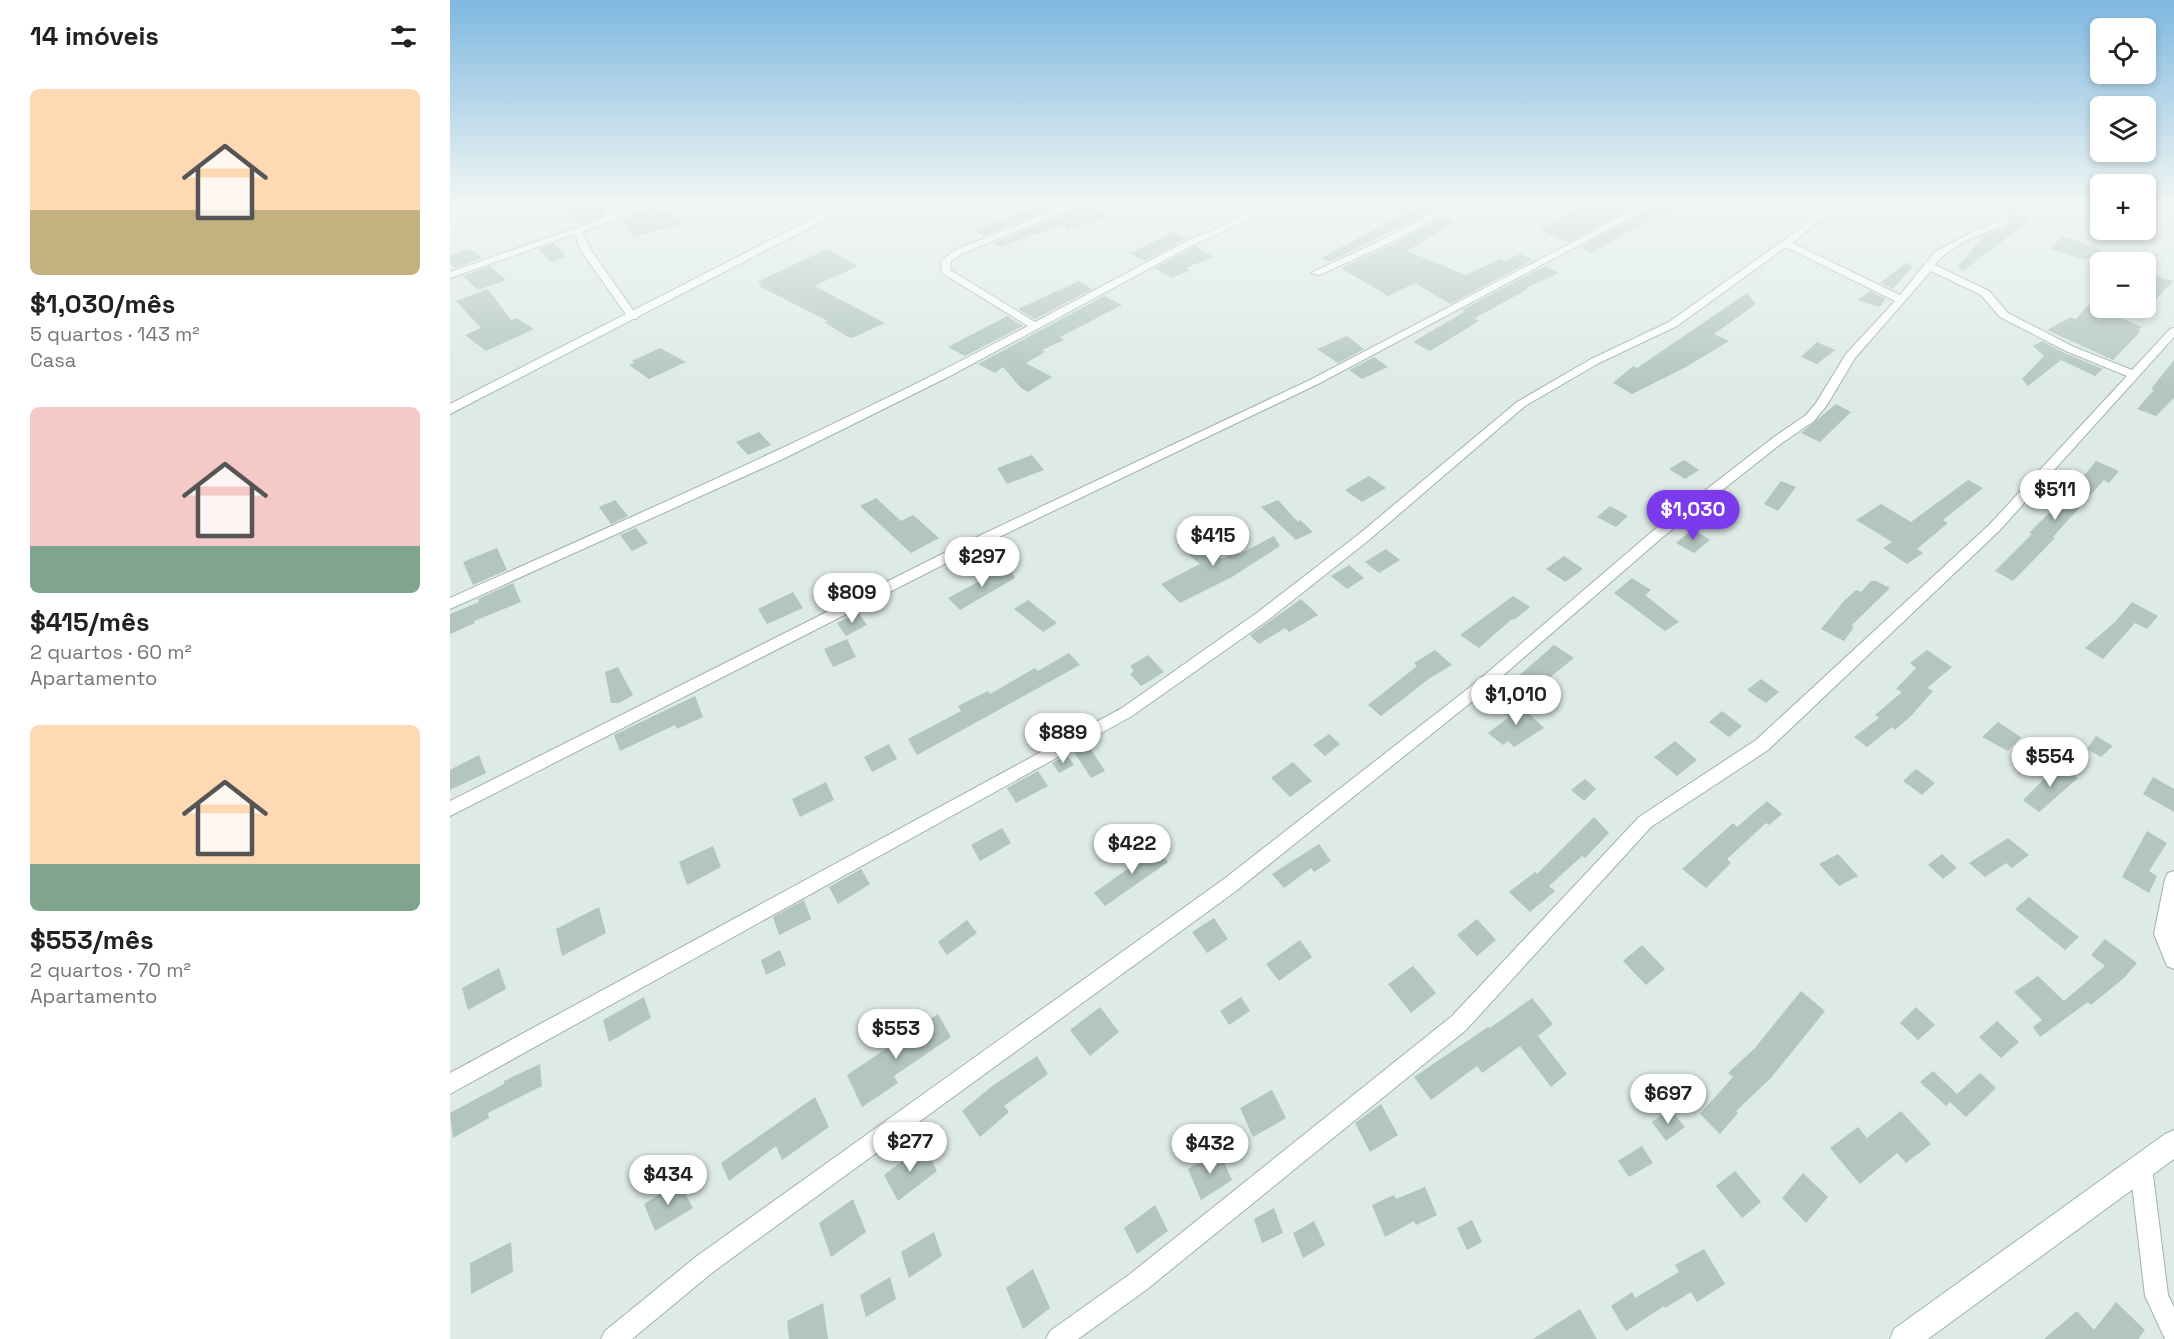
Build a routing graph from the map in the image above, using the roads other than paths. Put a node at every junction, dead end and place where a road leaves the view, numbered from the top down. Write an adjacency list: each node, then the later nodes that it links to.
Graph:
1 (481, 264): 12 (street)
2 (596, 264): 14 (street)
3 (733, 264): 14 (main road)
4 (944, 264): 15 (street)
5 (1150, 264): 15 (street)
6 (1335, 264): 11 (street)
7 (1537, 264): 20 (street)
8 (1755, 264): 23 (street)
9 (1828, 264): 13 (street)
10 (1929, 266): 13 (street); 17 (street)
11 (1316, 273)
12 (450, 275)
13 (1902, 300): 27 (street)
14 (633, 316): 18 (main road)
15 (1035, 326): 19 (street)
16 (2174, 331): 17 (street)
17 (2134, 375): 28 (street)
18 (450, 410)
19 (450, 604)
20 (450, 809)
21 (2174, 879): 22 (street)
22 (2174, 960)
23 (450, 1084)
24 (2174, 1143): 25 (main road)
25 (2141, 1167): 26 (street); 29 (main road)
26 (2174, 1333)
27 (613, 1339)
28 (1058, 1339)
29 (1904, 1339)

